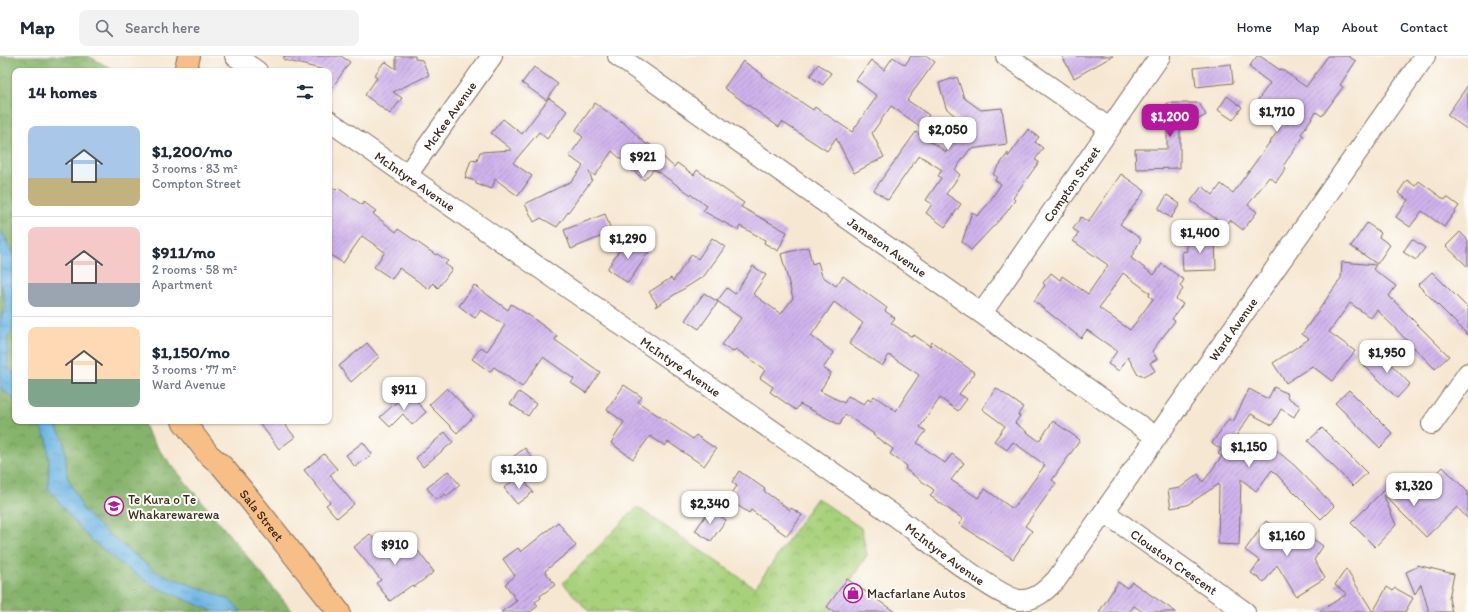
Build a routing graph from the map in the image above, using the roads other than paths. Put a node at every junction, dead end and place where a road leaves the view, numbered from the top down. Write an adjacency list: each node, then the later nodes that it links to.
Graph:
1 (189, 56): 8 (highway)
2 (235, 56): 9 (street)
3 (492, 56): 12 (street, McKee Avenue)
4 (618, 56): 13 (street, Jameson Avenue)
5 (1006, 56): 11 (street)
6 (1160, 56): 11 (street, Compton Street)
7 (1425, 56): 17 (street, Ward Avenue)
8 (186, 68)
9 (253, 68)
10 (332, 123): 12 (street, McIntyre Avenue)
11 (1109, 128): 13 (street, Compton Street)
12 (407, 175): 19 (street, McIntyre Avenue)
13 (982, 313): 17 (street, Jameson Avenue)
14 (1468, 373): 16 (street)
15 (185, 424): 20 (highway, Sala Street)
16 (1432, 424)
17 (1156, 437): 18 (street, Ward Avenue)
18 (1104, 512): 19 (street, Ward Avenue); 21 (street, Clouston Crescent)
19 (1036, 597)
20 (339, 612)
21 (1245, 612)

